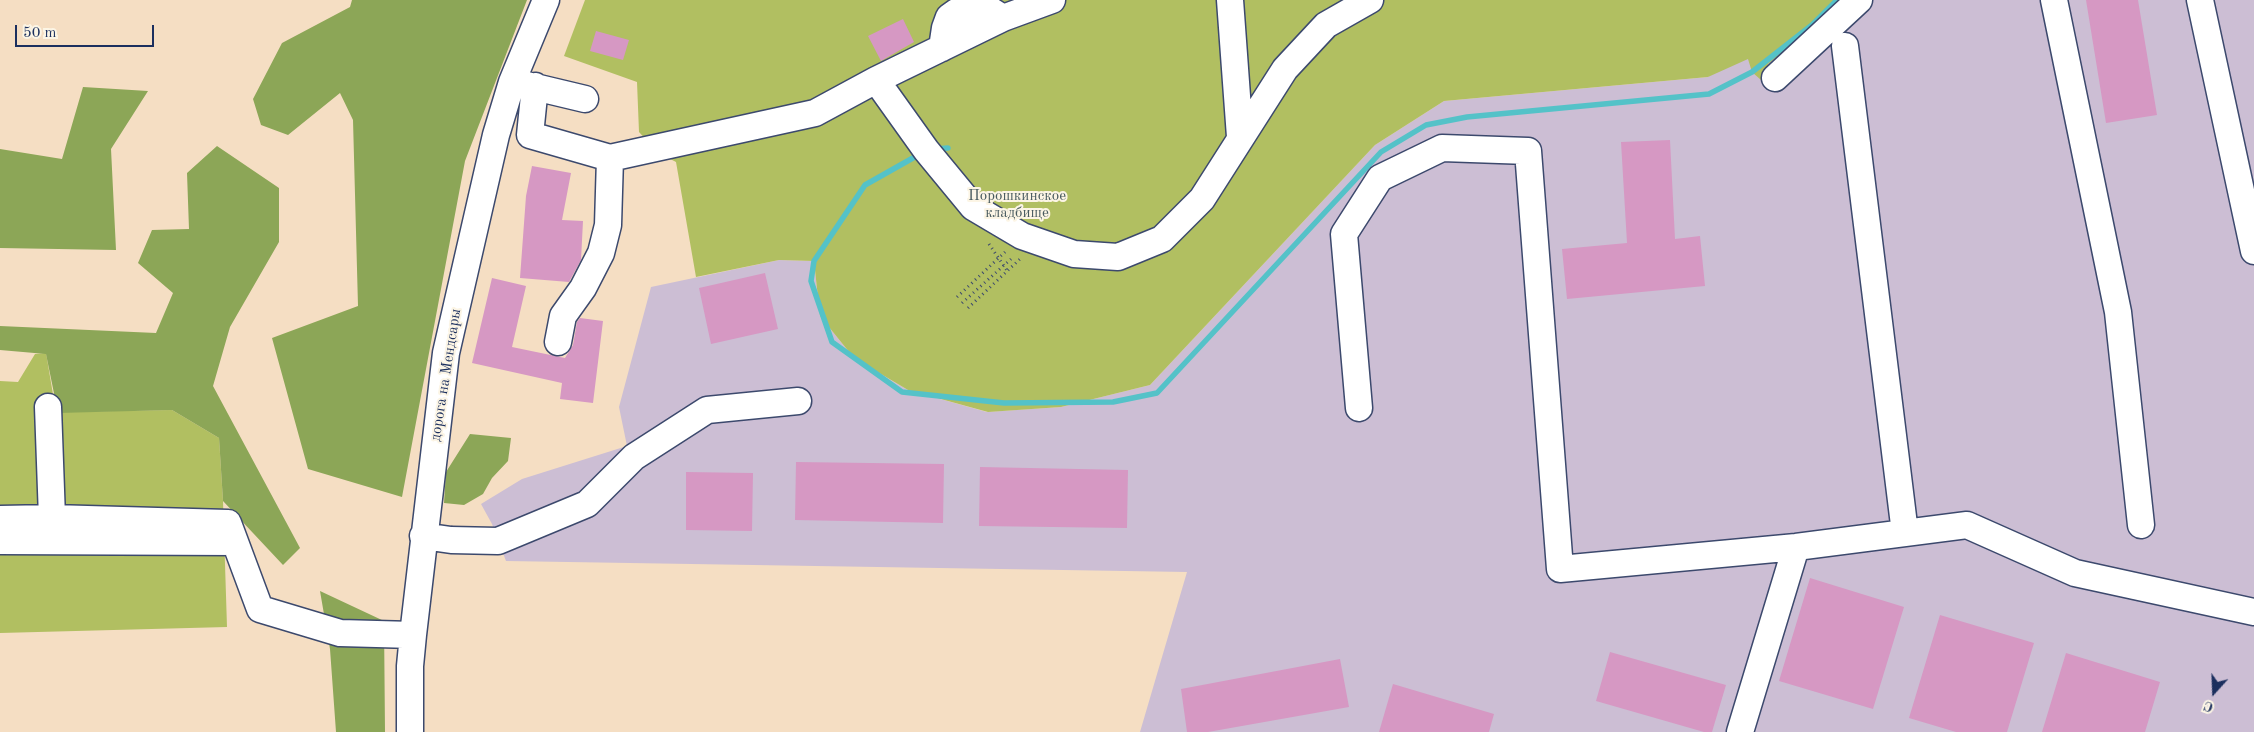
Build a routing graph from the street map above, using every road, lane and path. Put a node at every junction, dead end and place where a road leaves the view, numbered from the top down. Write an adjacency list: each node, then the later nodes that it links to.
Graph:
1 (546, 0): 11 (street, дорога на Мендсары)
2 (1052, 0): 10 (street)
3 (1230, 0): 13 (street)
4 (1370, 0): 13 (street)
5 (1859, 0): 9 (street)
6 (2054, 0): 28 (street)
7 (2200, 0): 15 (street)
8 (1845, 46): 29 (street)
9 (1775, 78)
10 (876, 80): 13 (street); 14 (street)
11 (523, 84): 12 (street); 14 (street); 30 (street, дорога на Мендсары)
12 (585, 99)
13 (1240, 137)
14 (610, 158): 22 (street)
15 (2254, 251)
16 (1005, 252): 19 (path)
17 (1010, 259): 20 (path)
18 (1016, 264): 21 (path)
19 (957, 297)
20 (962, 303)
21 (968, 308)
22 (558, 342)
23 (798, 401): 30 (street)
24 (48, 407): 26 (street)
25 (1359, 408): 33 (street)
26 (52, 518): 27 (street); 32 (street)
27 (0, 519)
28 (2141, 526)
29 (1905, 533): 33 (street); 34 (street)
30 (423, 536): 35 (street, дорога на Мендсары)
31 (0, 541): 32 (street)
32 (235, 542): 35 (street)
33 (1796, 547): 37 (street)
34 (2254, 612)
35 (413, 635): 36 (street, дорога на Мендсары)
36 (410, 732)
37 (1740, 732)

